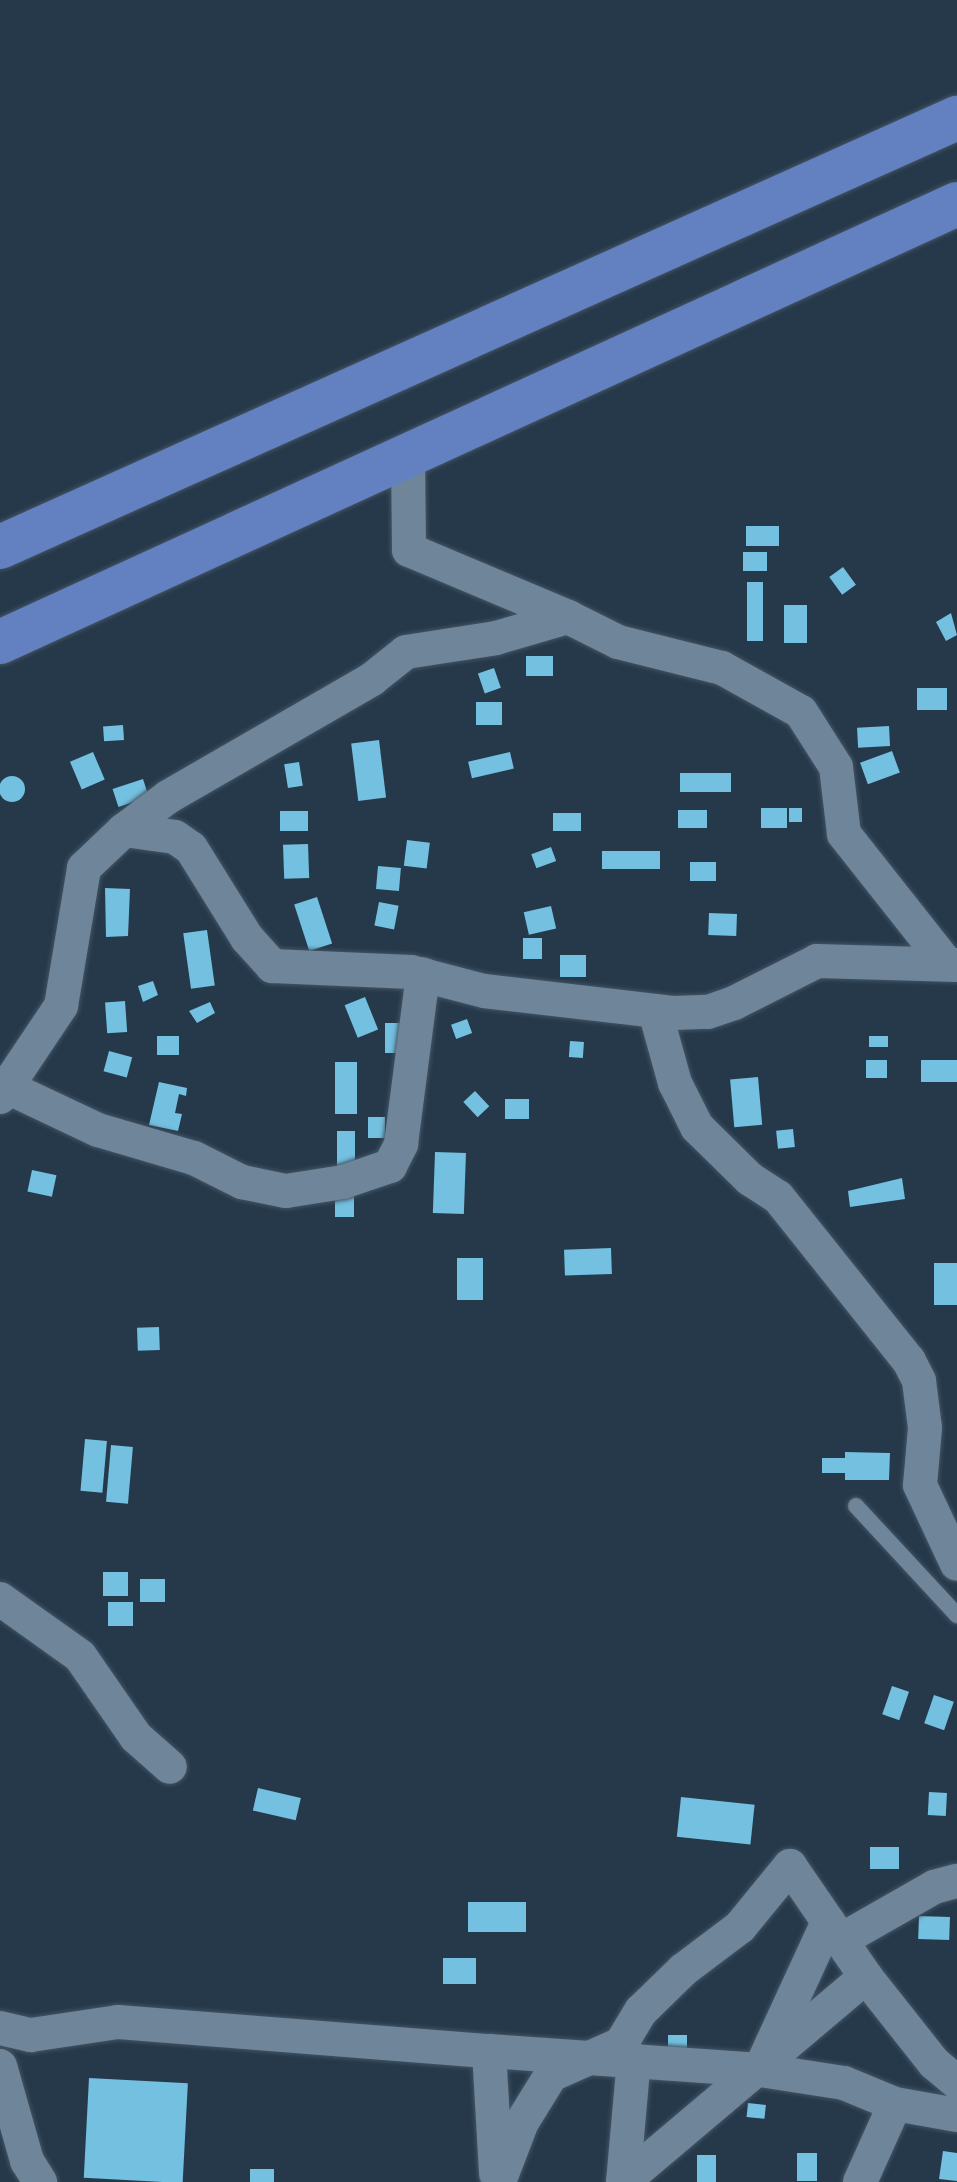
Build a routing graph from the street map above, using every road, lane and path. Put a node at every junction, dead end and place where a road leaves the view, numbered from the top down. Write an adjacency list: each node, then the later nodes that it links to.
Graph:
1 (957, 118): 4 (main road)
2 (957, 204): 3 (main road)
3 (408, 454): 5 (street); 6 (main road)
4 (0, 547)
5 (568, 617): 7 (street); 8 (street)
6 (0, 642)
7 (124, 830): 9 (street); 11 (street)
8 (952, 964): 10 (street)
9 (423, 974): 10 (street); 11 (street)
10 (655, 1011): 13 (street)
11 (4, 1092)
12 (856, 1506): 15 (lane)
13 (957, 1564)
14 (0, 1599): 16 (street)
15 (957, 1615)
16 (170, 1767)
17 (957, 1881): 18 (street)
18 (835, 1930): 19 (street); 22 (street); 25 (street)
19 (866, 1977): 25 (street); 26 (street)
20 (0, 2028): 21 (street)
21 (489, 2051): 22 (street); 30 (street)
22 (586, 2057): 23 (street); 30 (street)
23 (634, 2059): 25 (street); 31 (street)
24 (0, 2066): 29 (street)
25 (760, 2070): 27 (street); 31 (street)
26 (957, 2082)
27 (895, 2104): 28 (street); 32 (street)
28 (957, 2115)
29 (40, 2182)
30 (498, 2182)
31 (623, 2182)
32 (860, 2182)

